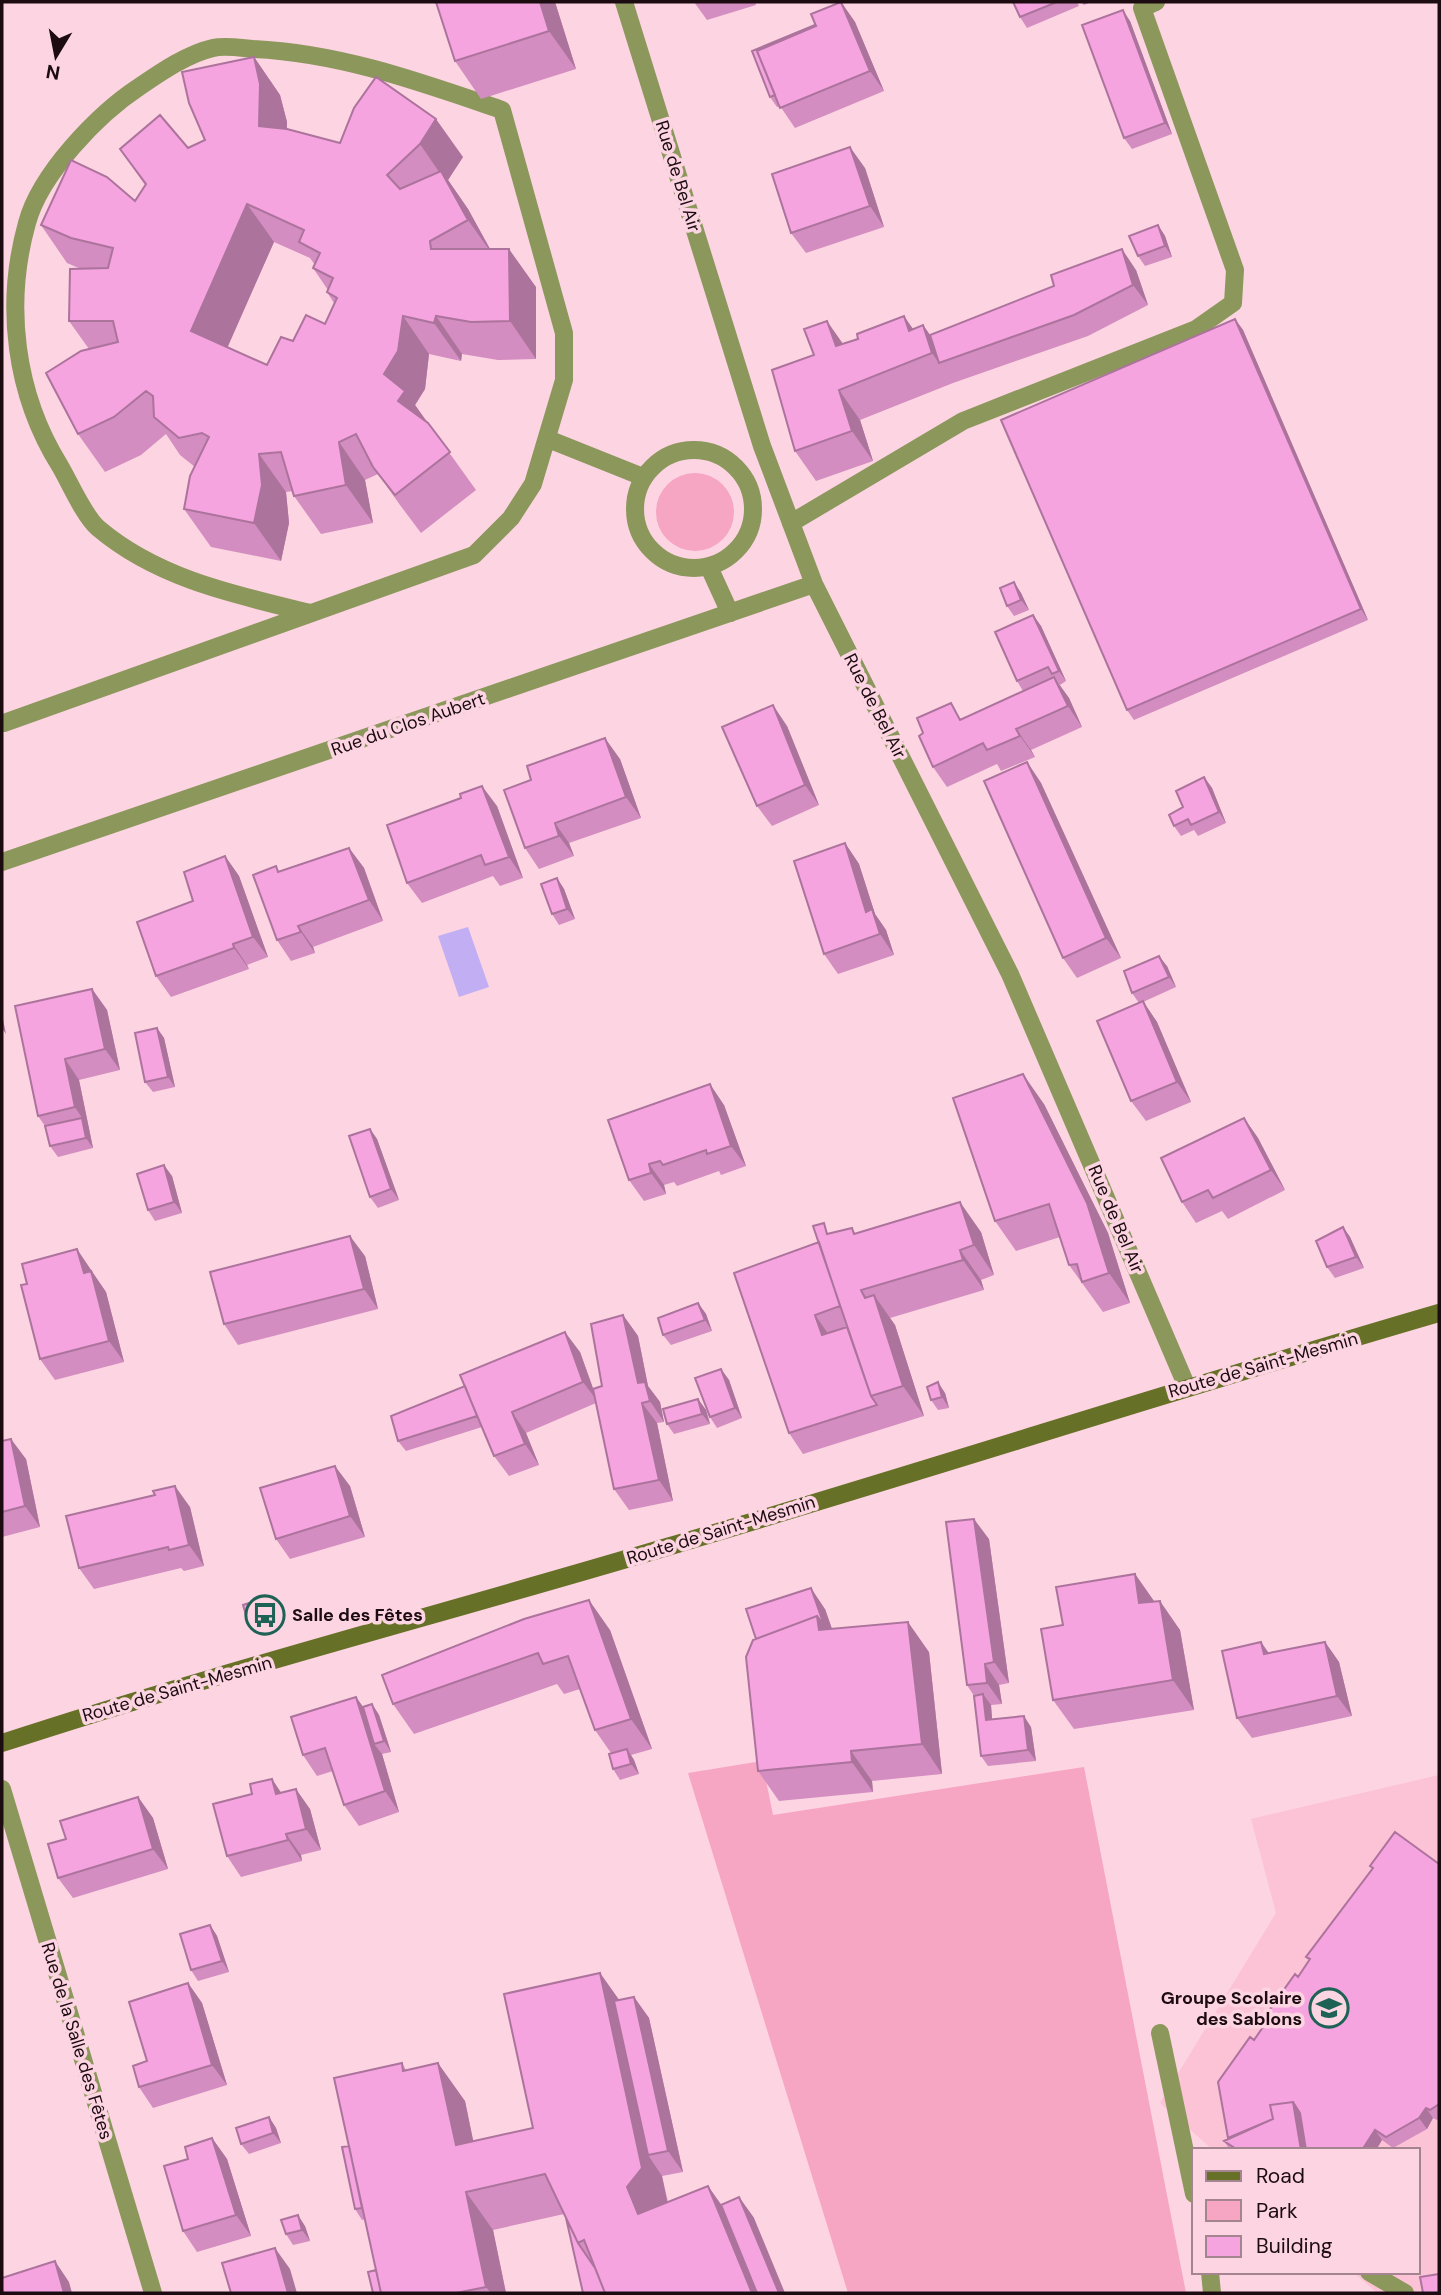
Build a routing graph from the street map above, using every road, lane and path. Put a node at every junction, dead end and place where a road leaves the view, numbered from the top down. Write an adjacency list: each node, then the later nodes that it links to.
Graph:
1 (624, 2): 5 (street, Rue de Bel Air)
2 (1156, 2): 7 (street)
3 (548, 439): 4 (street); 10 (street); 10 (street)
4 (643, 477): 6 (street); 8 (street)
5 (774, 477): 6 (street); 7 (street, Rue de Bel Air)
6 (748, 484): 8 (street)
7 (790, 523): 9 (street, Rue de Bel Air)
8 (709, 566): 11 (street)
9 (814, 584): 11 (street, Rue du Clos Aubert); 15 (street, Rue de Bel Air)
10 (310, 613): 12 (street)
11 (730, 614): 13 (street, Rue du Clos Aubert)
12 (4, 723)
13 (2, 862)
14 (1439, 1313): 15 (main road, Route de Saint-Mesmin)
15 (1187, 1387): 16 (main road, Route de Saint-Mesmin)
16 (2, 1743)
17 (2, 1788): 22 (street, Rue de la Salle des Fêtes)
18 (1160, 2033): 19 (street)
19 (1192, 2185)
20 (1210, 2274): 23 (street)
21 (1372, 2274): 24 (street)
22 (153, 2293)
23 (1212, 2293)
24 (1405, 2293)

